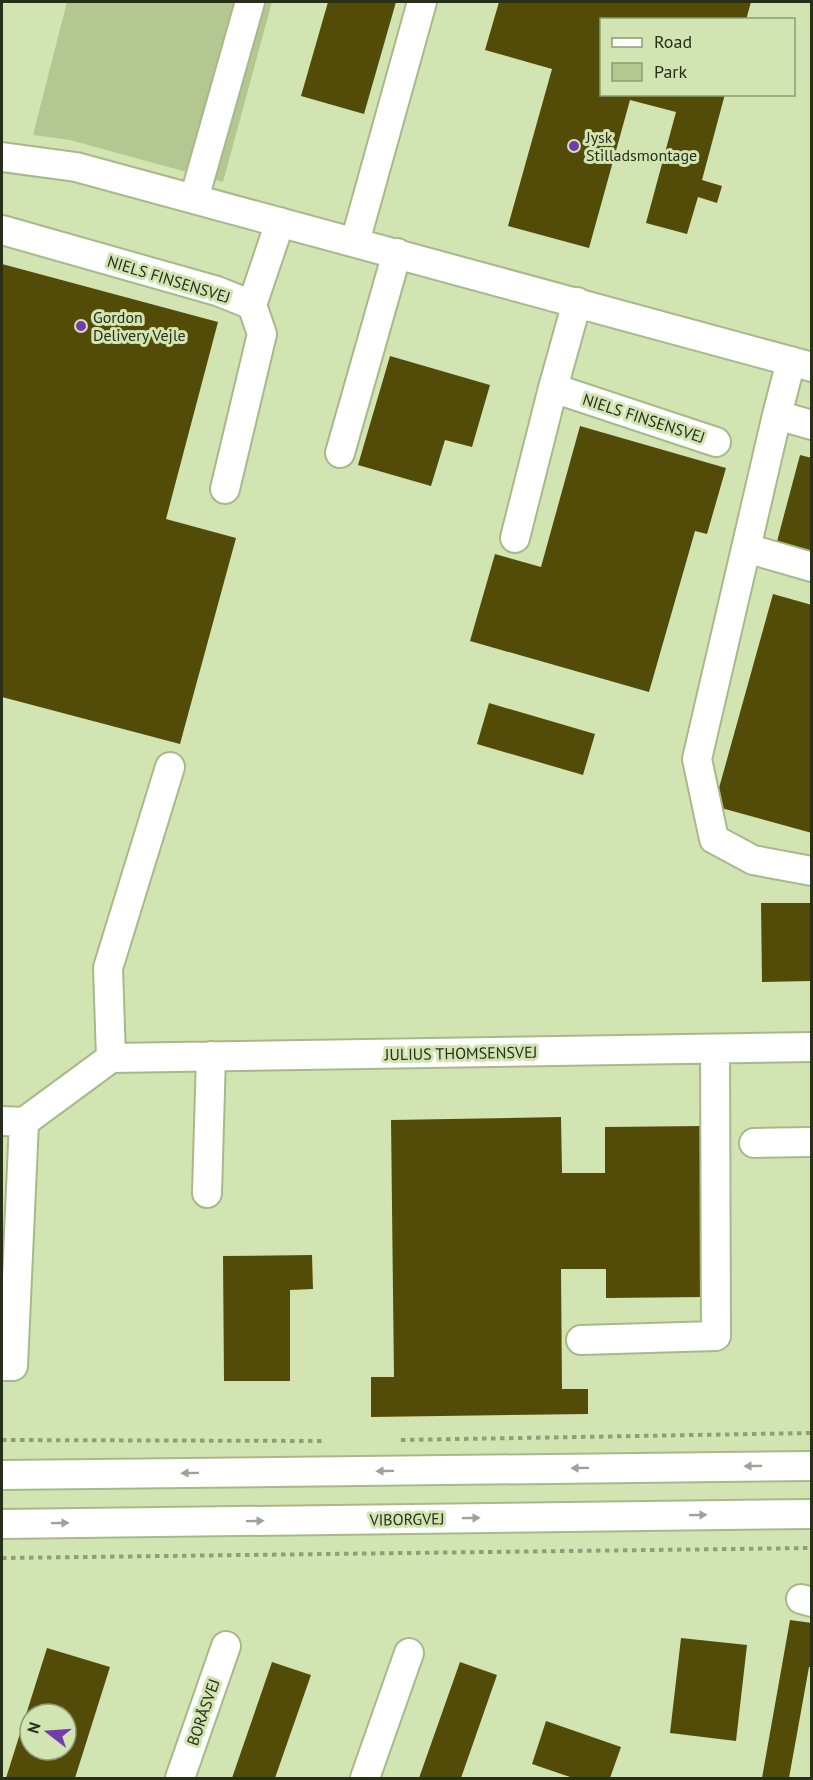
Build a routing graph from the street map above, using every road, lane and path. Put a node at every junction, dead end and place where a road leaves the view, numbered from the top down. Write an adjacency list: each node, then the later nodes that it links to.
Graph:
1 (250, 2): 4 (street)
2 (423, 2): 7 (street)
3 (2, 157): 4 (street)
4 (194, 199): 5 (street)
5 (280, 222): 7 (street); 10 (street, NIELS FINSENSVEJ)
6 (2, 230): 10 (street, NIELS FINSENSVEJ)
7 (355, 242): 8 (street)
8 (397, 253): 9 (street); 16 (street)
9 (577, 303): 11 (street); 12 (street)
10 (252, 305): 17 (street)
11 (801, 364): 13 (street)
12 (553, 388): 15 (street, NIELS FINSENSVEJ); 18 (street)
13 (777, 415): 14 (street); 19 (street)
14 (812, 425)
15 (716, 442)
16 (340, 453)
17 (225, 489)
18 (515, 538)
19 (746, 548): 20 (street); 22 (street)
20 (812, 567)
21 (170, 767): 26 (street)
22 (812, 871)
23 (812, 1047): 24 (street, JULIUS THOMSENSVEJ)
24 (714, 1049): 25 (street, JULIUS THOMSENSVEJ); 31 (street)
25 (211, 1056): 26 (street, JULIUS THOMSENSVEJ); 30 (street)
26 (111, 1058): 27 (street)
27 (13, 1121): 32 (street)
28 (812, 1142): 29 (street)
29 (754, 1143)
30 (207, 1193)
31 (581, 1341)
32 (2, 1366)
33 (812, 1433): 35 (path)
34 (2, 1440): 36 (path)
35 (394, 1440)
36 (335, 1441)
37 (812, 1466): 38 (street, one-way to 38)
38 (2, 1475)
39 (812, 1514): 40 (street, VIBORGVEJ, one-way to 39)
40 (2, 1524)
41 (812, 1548): 42 (path)
42 (2, 1558)
43 (226, 1646): 45 (street, BORÅSVEJ)
44 (409, 1653): 46 (street)
45 (180, 1779)
46 (365, 1779)

